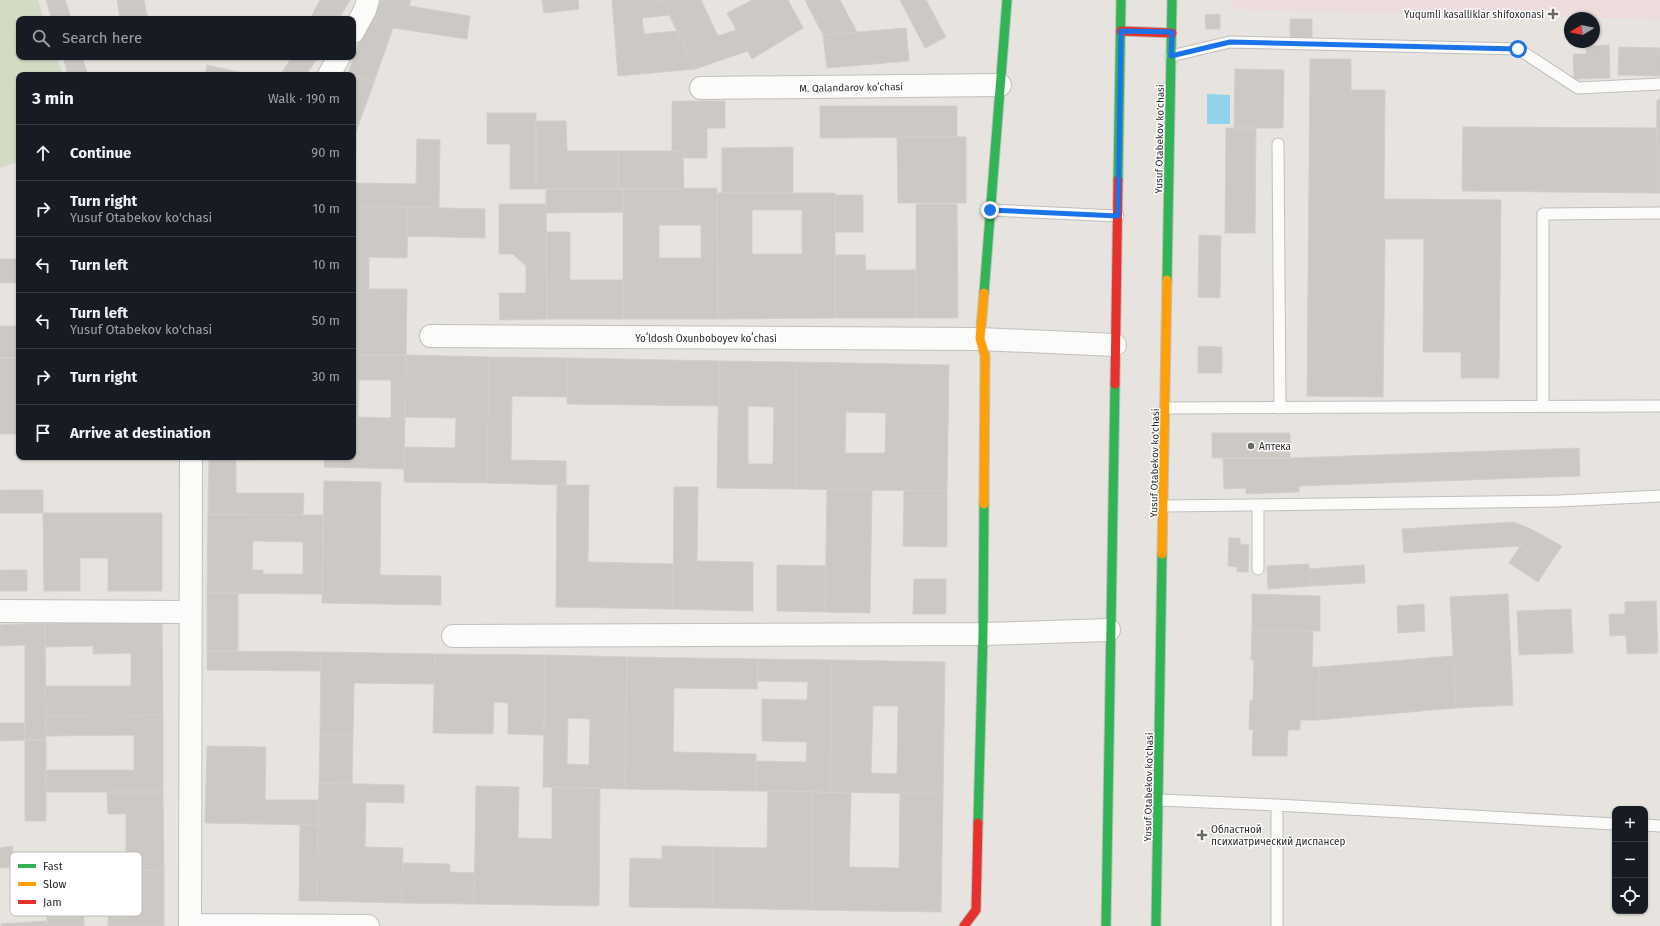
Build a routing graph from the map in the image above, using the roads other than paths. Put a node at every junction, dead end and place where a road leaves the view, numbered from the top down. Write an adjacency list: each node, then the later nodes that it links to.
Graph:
1 (368, 0): 5 (street)
2 (1007, 0): 12 (main road)
3 (1121, 0): 6 (main road)
4 (1172, 0): 7 (main road, Yusuf Otabekov ko'chasi)
5 (356, 26)
6 (1121, 31): 7 (main road); 17 (main road)
7 (1172, 32): 8 (main road, Yusuf Otabekov ko'chasi)
8 (1171, 56): 11 (lane); 23 (main road, Yusuf Otabekov ko'chasi)
9 (337, 60): 10 (street)
10 (331, 72)
11 (1660, 84)
12 (1000, 85): 13 (street, M. Qalandarov koʻchasi); 15 (main road)
13 (701, 88)
14 (1278, 144): 24 (lane)
15 (990, 210): 17 (lane); 19 (main road)
16 (1660, 213): 21 (lane)
17 (1118, 216): 20 (main road)
18 (431, 336): 19 (street, Yoʻldosh Oxunboboyev koʻchasi)
19 (980, 339): 20 (street, Yoʻldosh Oxunboboyev koʻchasi); 33 (main road)
20 (1115, 345): 32 (main road)
21 (1543, 406): 22 (lane); 24 (lane)
22 (1660, 406)
23 (1166, 408): 24 (lane); 28 (main road, Yusuf Otabekov ko'chasi)
24 (1280, 408)
25 (191, 460): 31 (street)
26 (1660, 496): 27 (lane)
27 (1258, 505): 28 (lane); 29 (lane)
28 (1164, 506): 35 (main road, Yusuf Otabekov ko'chasi)
29 (1258, 569)
30 (0, 610): 31 (street)
31 (190, 612): 40 (street)
32 (1110, 630): 33 (street); 43 (main road)
33 (983, 634): 34 (street); 42 (main road)
34 (453, 636)
35 (1159, 800): 36 (lane); 44 (main road, Yusuf Otabekov ko'chasi)
36 (1277, 805): 37 (lane); 45 (lane)
37 (1612, 824)
38 (1648, 825): 39 (lane)
39 (1660, 826)
40 (190, 925): 41 (street)
41 (368, 926)
42 (964, 926)
43 (1106, 926)
44 (1156, 926)
45 (1277, 926)

